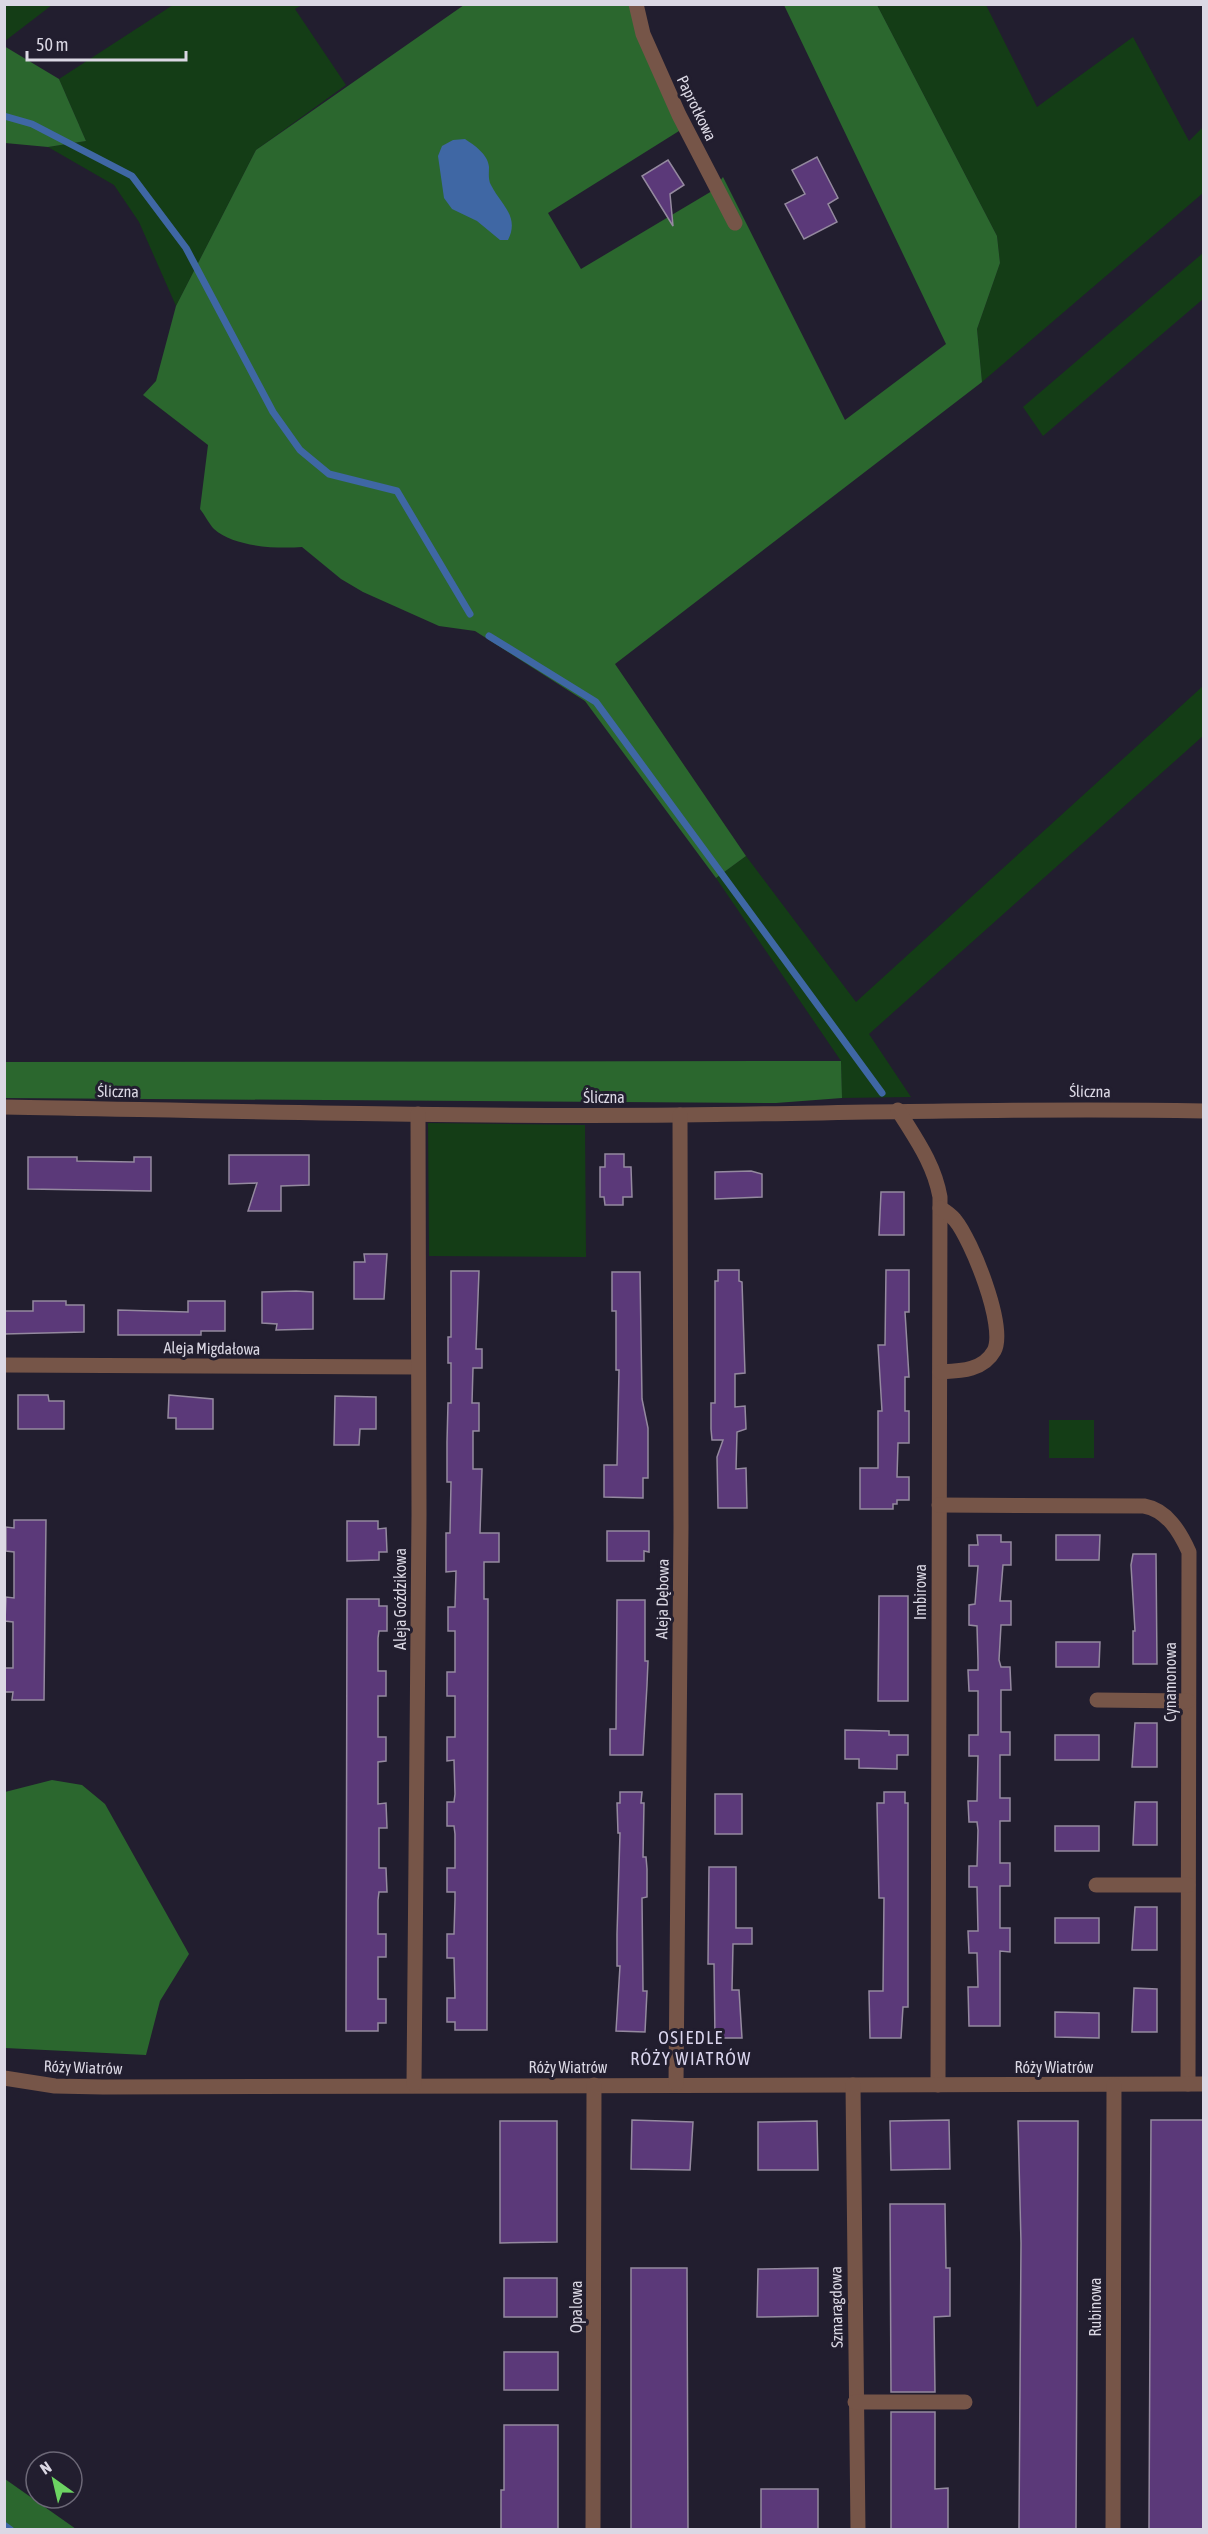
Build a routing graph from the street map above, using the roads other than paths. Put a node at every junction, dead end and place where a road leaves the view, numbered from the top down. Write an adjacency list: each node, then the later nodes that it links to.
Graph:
1 (636, 4): 2 (street, Paprotkowa)
2 (735, 223)
3 (4, 1107): 6 (street, Śliczna)
4 (898, 1110): 5 (street, Śliczna); 7 (street, Śliczna); 8 (street, Imbirowa)
5 (1203, 1111)
6 (418, 1114): 7 (street, Śliczna); 10 (street, Aleja Goździkowa)
7 (680, 1114): 21 (street, Aleja Dębowa)
8 (940, 1208): 11 (street, Imbirowa); 11 (street)
9 (4, 1365): 10 (street, Aleja Migdałowa)
10 (418, 1367): 18 (street, Aleja Goździkowa)
11 (939, 1372): 12 (street, Imbirowa)
12 (939, 1505): 14 (street, Cynamonowa); 23 (street, Imbirowa)
13 (1096, 1700): 14 (street)
14 (1188, 1701): 16 (street, Cynamonowa)
15 (1096, 1885): 16 (street)
16 (1188, 1885): 19 (street, Cynamonowa)
17 (4, 2078): 18 (street, Róży Wiatrów)
18 (414, 2084): 20 (street, Róży Wiatrów)
19 (1196, 2084): 24 (street, Róży Wiatrów)
20 (594, 2085): 21 (street, Róży Wiatrów); 27 (street, Opalowa)
21 (676, 2085): 22 (street, Róży Wiatrów)
22 (853, 2085): 23 (street, Róży Wiatrów); 25 (street, Szmaragdowa)
23 (938, 2085): 24 (street, Róży Wiatrów)
24 (1114, 2085): 29 (street, Rubinowa)
25 (855, 2402): 26 (street); 28 (street, Szmaragdowa)
26 (965, 2402)
27 (593, 2529)
28 (858, 2529)
29 (1113, 2529)

